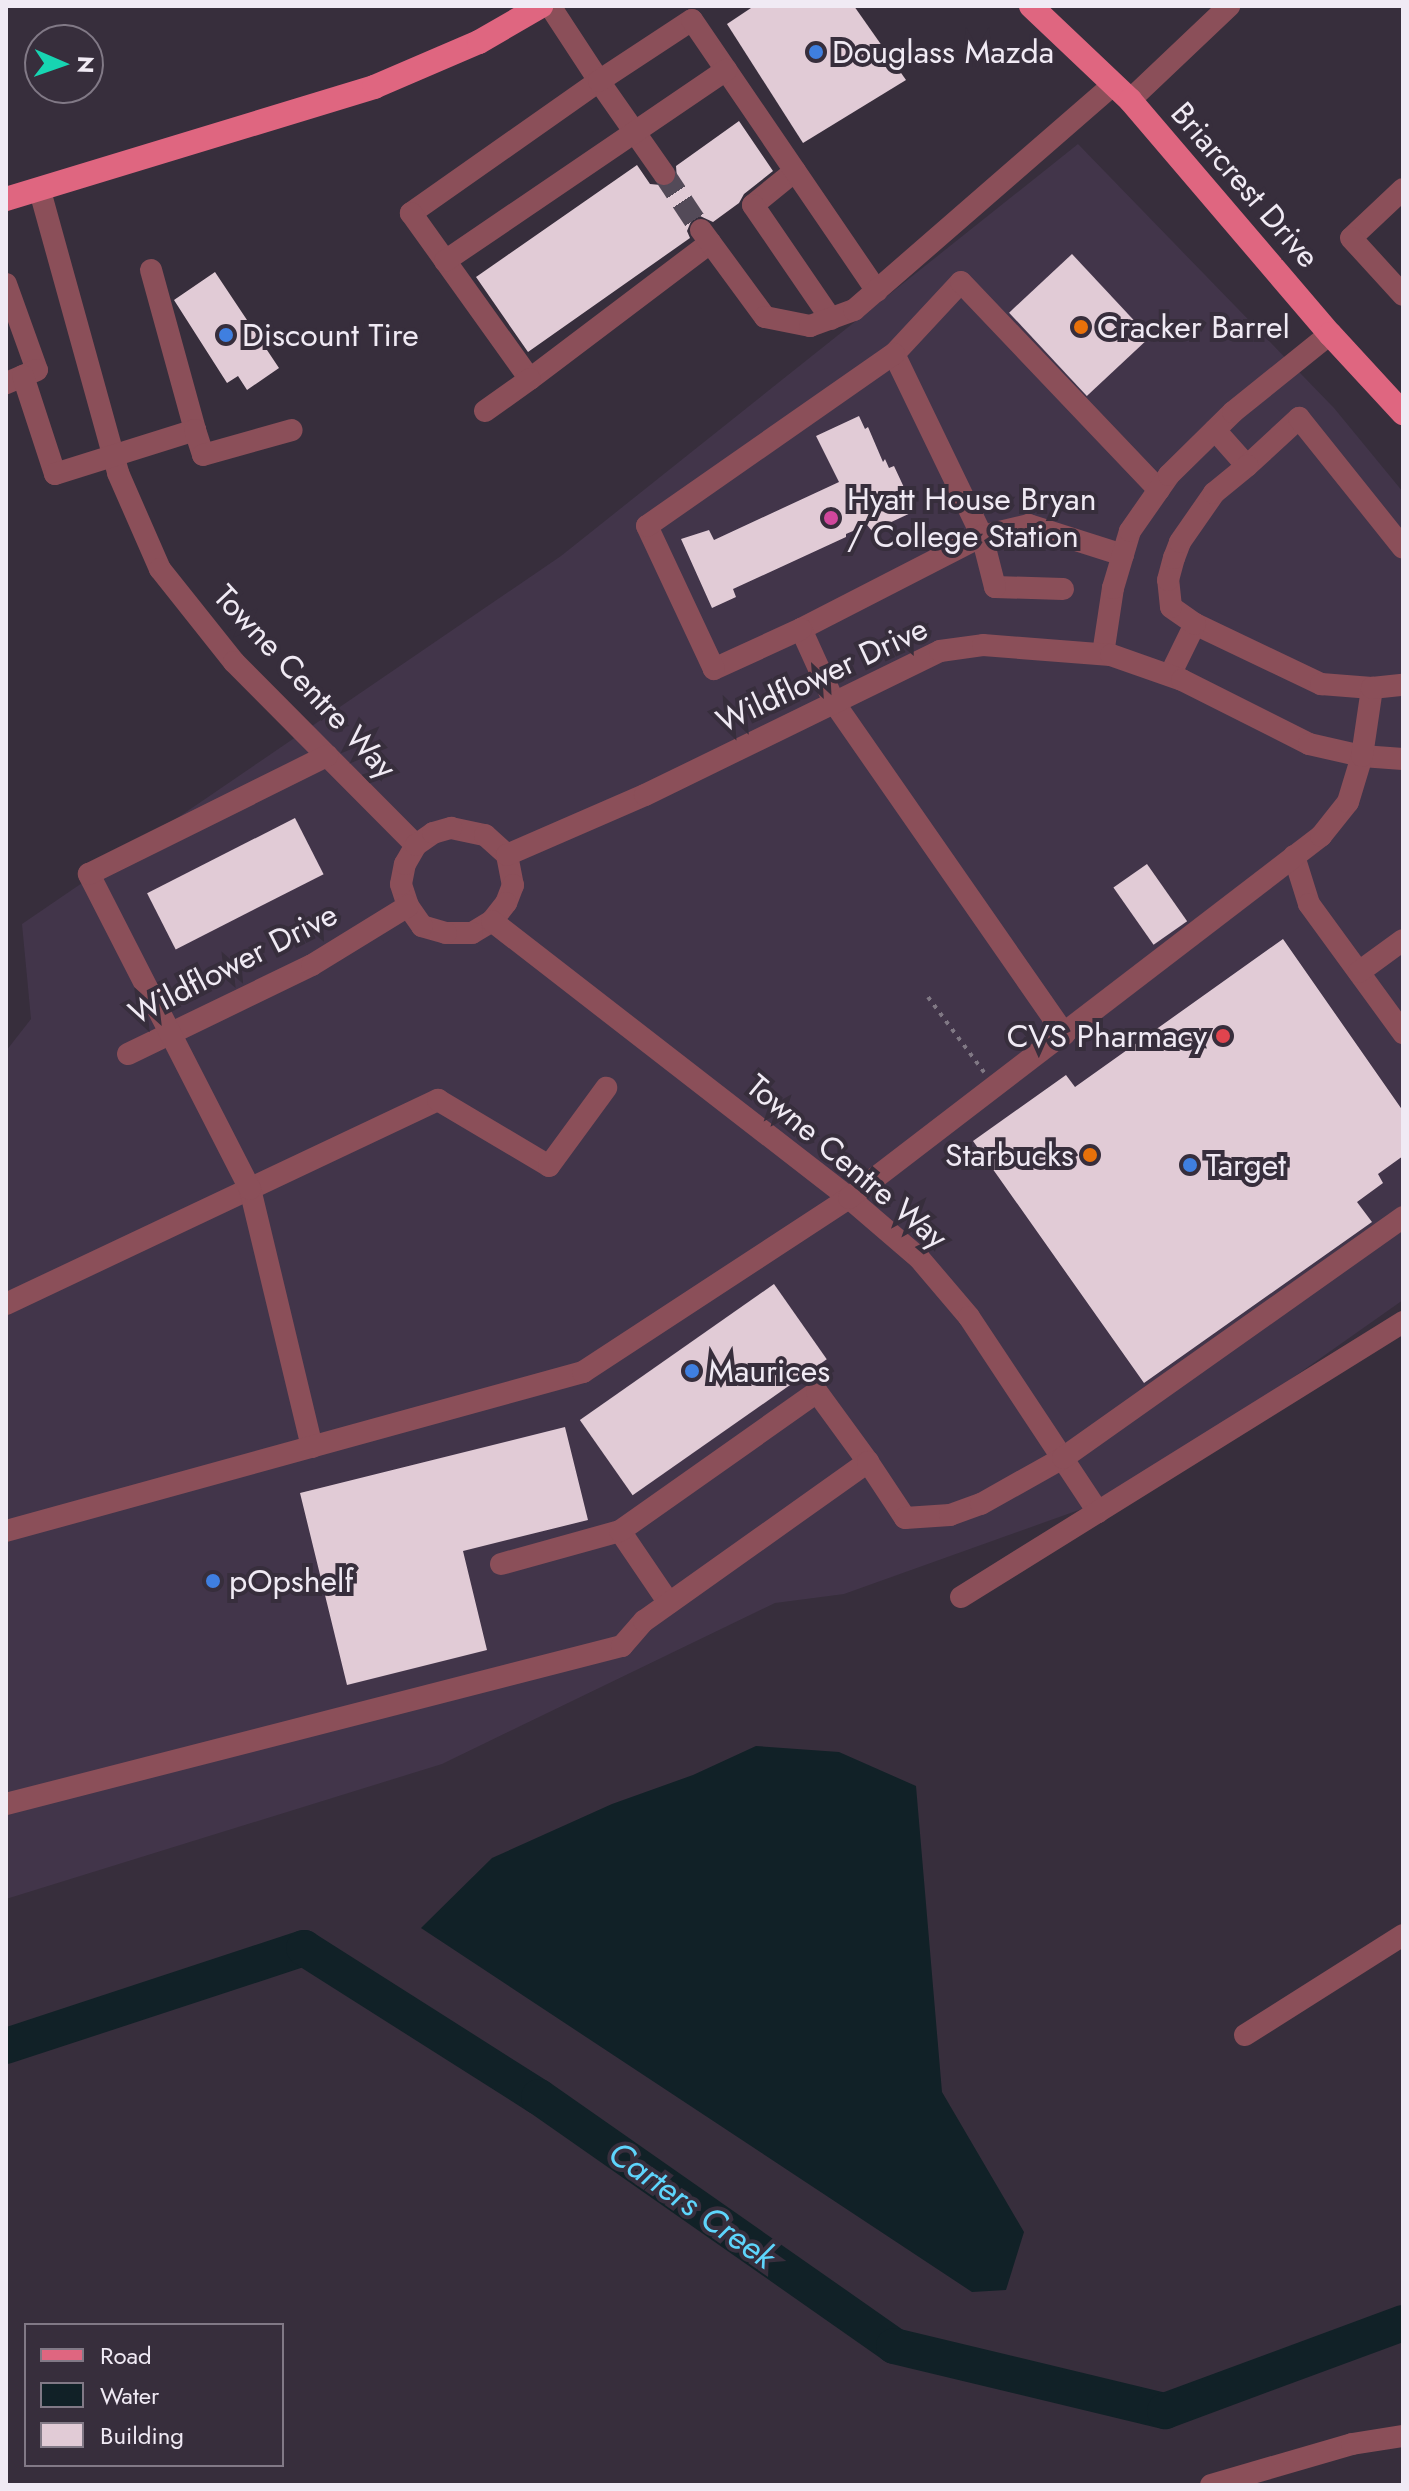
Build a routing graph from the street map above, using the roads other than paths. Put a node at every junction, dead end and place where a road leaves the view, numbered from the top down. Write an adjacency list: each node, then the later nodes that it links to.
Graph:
1 (541, 6): 12 (main road)
2 (550, 6): 6 (street)
3 (1031, 6): 7 (main road, Briarcrest Drive)
4 (1229, 6): 7 (street)
5 (726, 70): 6 (street); 8 (street); 9 (street)
6 (599, 81): 8 (street); 14 (street)
7 (1122, 92): 17 (street); 20 (main road, Briarcrest Drive)
8 (636, 132): 10 (street); 14 (street)
9 (795, 171): 17 (street); 19 (street)
10 (664, 174)
11 (1403, 189): 18 (street)
12 (40, 191): 13 (main road); 29 (street, Towne Centre Way)
13 (6, 199)
14 (445, 261): 22 (street)
15 (151, 270): 26 (street)
16 (6, 284): 23 (street)
17 (877, 291): 19 (street)
18 (1403, 295)
19 (831, 319): 22 (street)
20 (1330, 334): 24 (main road, Briarcrest Drive); 28 (street)
21 (894, 354): 31 (street); 32 (street); 37 (street)
22 (530, 379): 25 (street)
23 (15, 380): 29 (street)
24 (1400, 402)
25 (485, 411)
26 (195, 430): 27 (street); 29 (street)
27 (292, 430)
28 (1215, 430): 30 (street); 31 (street)
29 (113, 455): 43 (street, Towne Centre Way)
30 (1247, 466): 33 (street); 36 (street)
31 (1159, 490): 34 (street)
32 (982, 536): 34 (street); 35 (street); 37 (street)
33 (1403, 548)
34 (1123, 555): 38 (street)
35 (1063, 589)
36 (1195, 624): 39 (street); 41 (street)
37 (801, 629): 42 (street)
38 (1103, 654): 39 (street, Wildflower Drive); 42 (street, Wildflower Drive)
39 (1170, 675): 44 (street, Wildflower Drive)
40 (1403, 685): 41 (street)
41 (1372, 688): 44 (street)
42 (835, 704): 47 (street, Wildflower Drive); 55 (street)
43 (327, 756): 46 (street, Towne Centre Way); 53 (street)
44 (1362, 756): 45 (street, Wildflower Drive); 48 (street)
45 (1403, 759)
46 (416, 845): 47 (street); 49 (street)
47 (507, 855): 50 (street)
48 (1294, 856): 52 (street); 55 (street)
49 (408, 906): 50 (street); 53 (street, Wildflower Drive)
50 (492, 921): 59 (street, Towne Centre Way)
51 (1403, 940): 52 (street)
52 (1359, 972): 54 (street)
53 (173, 1033): 56 (street, Wildflower Drive); 58 (street)
54 (1403, 1033)
55 (1064, 1034): 59 (street)
56 (128, 1054)
57 (606, 1088): 58 (street)
58 (250, 1189): 61 (street); 63 (street)
59 (849, 1198): 63 (street); 64 (street, Towne Centre Way)
60 (1403, 1217): 64 (street)
61 (6, 1304)
62 (1403, 1322): 66 (street)
63 (312, 1447): 67 (street)
64 (1063, 1458): 65 (street); 66 (street, Towne Centre Way)
65 (868, 1462): 68 (street); 71 (street)
66 (1098, 1512): 70 (street)
67 (6, 1531)
68 (620, 1531): 69 (street); 71 (street)
69 (501, 1564)
70 (961, 1597)
71 (669, 1603): 72 (street)
72 (6, 1804)
73 (1403, 1935): 74 (street)
74 (1245, 2035)
75 (1403, 2436): 76 (street)
76 (1211, 2485)

